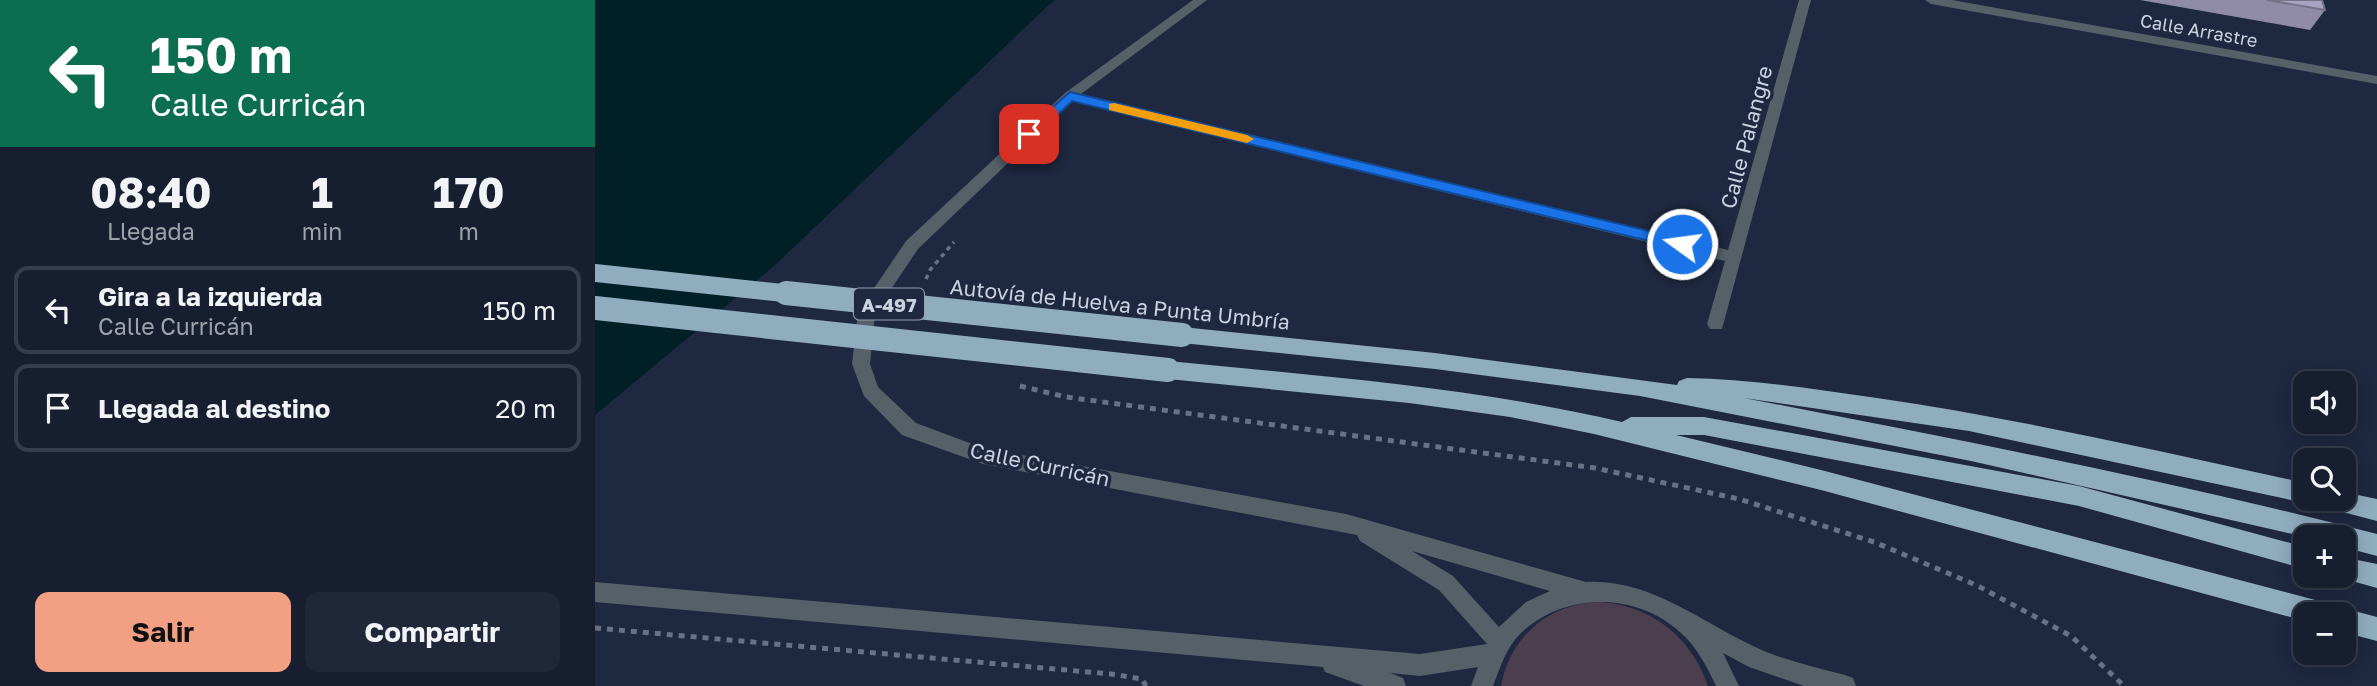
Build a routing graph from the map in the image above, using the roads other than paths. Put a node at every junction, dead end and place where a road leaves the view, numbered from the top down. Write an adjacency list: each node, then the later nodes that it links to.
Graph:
1 (1201, 0): 5 (street, Calle Curricán)
2 (1805, 0): 6 (street, Calle Palangre)
3 (1931, 0): 4 (street, Calle Arrastre)
4 (2377, 80)
5 (1070, 96): 6 (street); 15 (street, Calle Curricán)
6 (1735, 257): 9 (street, Calle Palangre)
7 (595, 273): 10 (highway, Autovía de Huelva a Punta Umbría / A-497, bridge)
8 (595, 308): 11 (highway, A-497, bridge)
9 (1716, 324)
10 (1640, 387): 12 (highway); 16 (highway)
11 (1594, 425): 17 (highway); 22 (highway)
12 (2293, 490)
13 (2356, 505): 14 (highway)
14 (2377, 510)
15 (1346, 523): 20 (street, Calle Curricán); 26 (street, Calle Curricán)
16 (2377, 545)
17 (2293, 555)
18 (2356, 571): 19 (highway)
19 (2377, 576)
20 (1583, 591): 23 (street); 26 (street)
21 (595, 592): 27 (street)
22 (2293, 606)
23 (1680, 618): 30 (street); 31 (street)
24 (2356, 623): 25 (highway)
25 (2377, 629)
26 (1495, 648): 27 (street); 29 (street)
27 (1307, 654): 28 (street)
28 (1395, 686)
29 (1482, 686)
30 (1728, 686)
31 (1845, 686)

